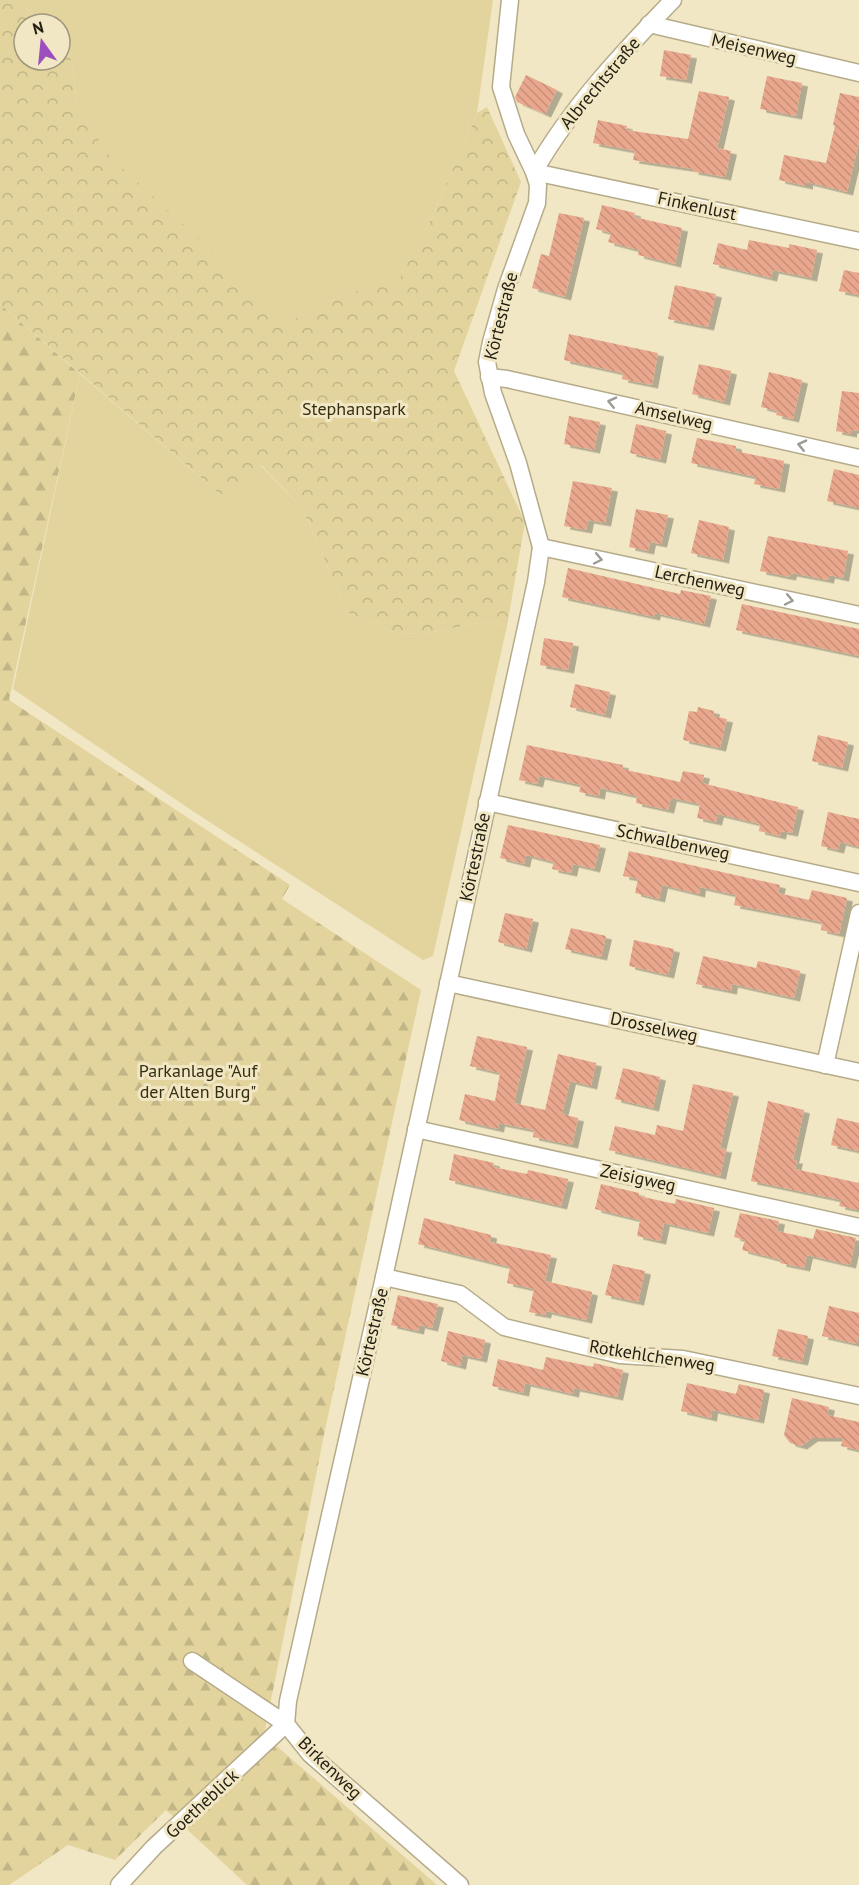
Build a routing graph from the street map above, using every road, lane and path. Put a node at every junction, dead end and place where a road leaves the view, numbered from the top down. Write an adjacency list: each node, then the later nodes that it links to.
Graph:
1 (510, 0): 5 (street, Körtestraße)
2 (673, 0): 3 (street, Albrechtstraße)
3 (650, 24): 4 (street, Meisenweg); 5 (street, Albrechtstraße)
4 (859, 73)
5 (534, 172): 6 (street, Finkenlust); 7 (street, Körtestraße)
6 (859, 241)
7 (489, 377): 8 (street, Amselweg, one-way to 7); 9 (street, Körtestraße)
8 (859, 458)
9 (541, 547): 10 (street, Lerchenweg, one-way to 10); 11 (street, Körtestraße)
10 (859, 615)
11 (488, 802): 12 (street, Schwalbenweg); 14 (street, Körtestraße)
12 (859, 883)
13 (859, 913): 15 (street)
14 (448, 983): 15 (street, Drosselweg); 17 (street, Körtestraße)
15 (825, 1065): 16 (street, Drosselweg)
16 (859, 1072)
17 (416, 1129): 18 (street, Zeisigweg); 19 (street, Körtestraße)
18 (859, 1227)
19 (384, 1277): 20 (street, Rotkehlchenweg); 22 (street, Körtestraße)
20 (859, 1396)
21 (192, 1661): 22 (street, Birkenweg)
22 (286, 1724): 23 (street, Goetheblick); 24 (street, Birkenweg)
23 (119, 1885)
24 (460, 1885)

